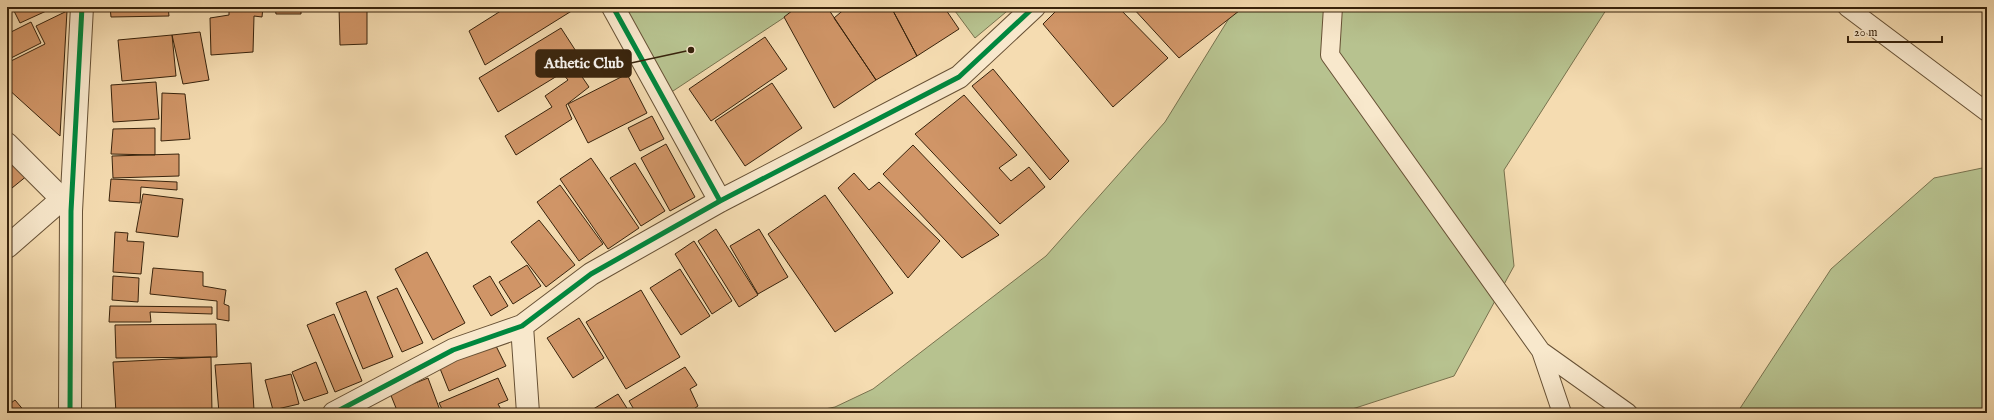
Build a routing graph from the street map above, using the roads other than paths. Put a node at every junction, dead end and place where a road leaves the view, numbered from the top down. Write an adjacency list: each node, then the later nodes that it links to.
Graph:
1 (82, 7): 9 (street)
2 (613, 7): 8 (street)
3 (1034, 7): 8 (street)
4 (1333, 7): 12 (lane)
5 (1847, 7): 6 (lane)
6 (1987, 112)
7 (7, 144): 9 (street)
8 (720, 201): 11 (street)
9 (66, 205): 10 (street); 13 (street)
10 (7, 247)
11 (522, 326): 14 (street); 15 (street)
12 (1541, 351): 16 (lane); 17 (lane)
13 (70, 413)
14 (337, 413)
15 (528, 413)
16 (1562, 413)
17 (1628, 413)

